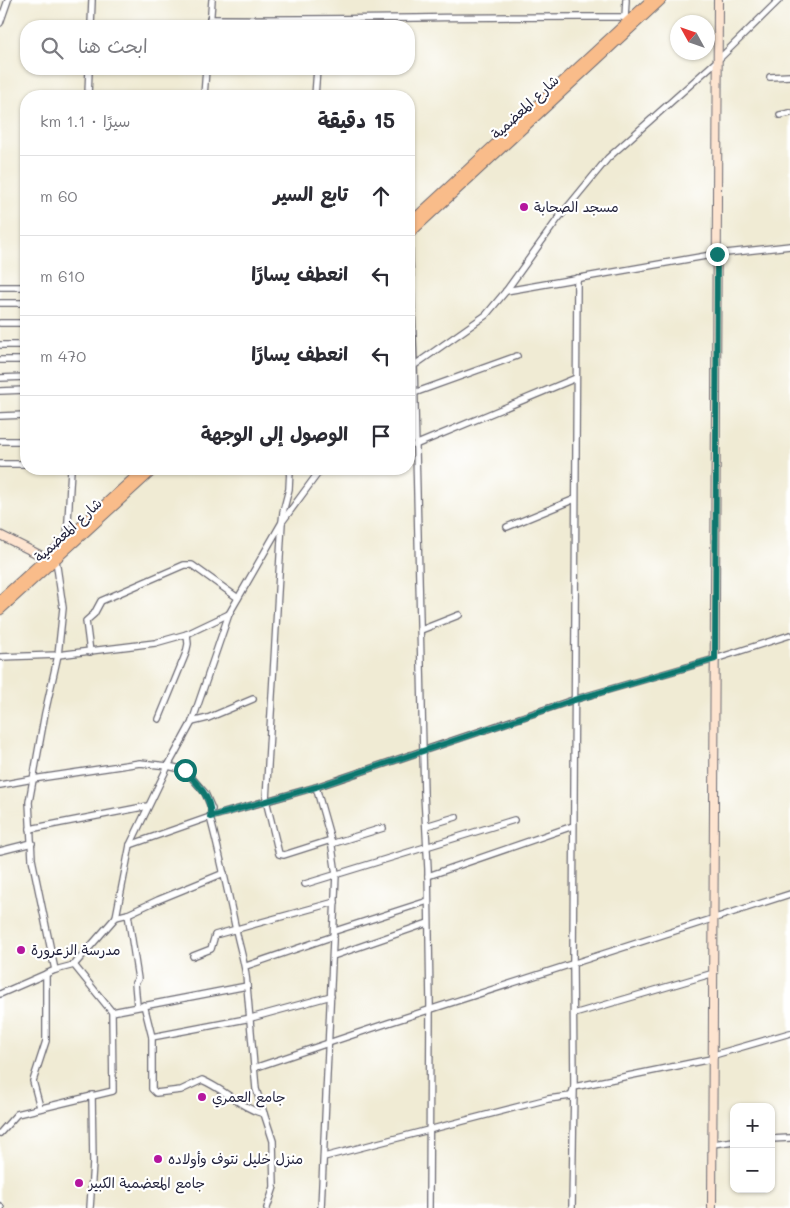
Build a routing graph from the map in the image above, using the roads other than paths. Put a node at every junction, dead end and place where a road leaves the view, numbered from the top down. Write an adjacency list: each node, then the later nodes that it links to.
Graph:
1 (8, 0): 14 (street)
2 (92, 0): 10 (street)
3 (212, 0): 9 (street)
4 (626, 0): 13 (street)
5 (651, 0): 13 (main road, شارع المعضمية)
6 (661, 0): 13 (main road, شارع المعضمية)
7 (718, 0): 15 (main road)
8 (779, 0): 15 (street)
9 (210, 19): 11 (street)
10 (91, 20)
11 (238, 20)
12 (392, 20): 13 (street)
13 (630, 20): 26 (main road, شارع المعضمية)
14 (0, 23)
15 (718, 60): 28 (main road); 32 (street)
16 (89, 75): 21 (street)
17 (206, 75): 22 (street)
18 (317, 75): 23 (street)
19 (790, 76): 20 (street)
20 (770, 78)
21 (88, 90)
22 (204, 90)
23 (315, 90)
24 (790, 113): 25 (street)
25 (780, 115)
26 (415, 222)
27 (790, 246): 28 (street)
28 (717, 254): 29 (street); 79 (main road)
29 (577, 278): 32 (street); 45 (street)
30 (0, 287): 31 (street)
31 (20, 287)
32 (506, 291): 42 (street)
33 (0, 303): 34 (street)
34 (20, 303)
35 (0, 322): 36 (street)
36 (20, 323)
37 (0, 345): 38 (street)
38 (20, 345)
39 (517, 356): 48 (street)
40 (0, 360): 41 (street)
41 (20, 360)
42 (415, 363)
43 (20, 377): 44 (street)
44 (0, 378)
45 (576, 378): 53 (street); 61 (street)
46 (20, 390): 47 (street)
47 (0, 391)
48 (415, 393)
49 (0, 416): 50 (street)
50 (20, 416)
51 (0, 441): 52 (street)
52 (20, 441)
53 (415, 445): 73 (street)
54 (0, 464): 55 (street)
55 (20, 464)
56 (71, 475): 65 (street)
57 (137, 475): 65 (main road, شارع المعضمية)
58 (148, 475): 67 (main road, شارع المعضمية)
59 (289, 475): 62 (street)
60 (317, 475): 62 (street)
61 (575, 498): 63 (street); 81 (street)
62 (282, 522): 68 (street); 89 (street)
63 (507, 528)
64 (0, 535): 66 (main road)
65 (67, 539): 66 (main road, شارع المعضمية)
66 (46, 558): 69 (main road, شارع المعضمية)
67 (56, 560): 70 (main road, شارع المعضمية); 77 (street)
68 (238, 598): 71 (street); 76 (street)
69 (0, 600)
70 (0, 610)
71 (229, 614): 74 (street); 83 (street)
72 (459, 615): 73 (street)
73 (421, 630): 84 (street)
74 (187, 634): 76 (street); 82 (street)
75 (790, 635): 79 (street)
76 (90, 652): 77 (street)
77 (58, 655): 78 (street); 86 (street)
78 (0, 657)
79 (715, 659): 81 (street); 112 (main road)
80 (253, 699): 83 (street)
81 (574, 700): 84 (street); 95 (street)
82 (159, 719)
83 (192, 722): 85 (street)
84 (423, 750): 88 (street); 94 (street)
85 (168, 766): 86 (street); 90 (street); 91 (street)
86 (32, 779): 87 (street); 97 (street)
87 (0, 786)
88 (316, 787): 89 (street); 98 (street)
89 (266, 800): 91 (street); 98 (street)
90 (148, 806): 97 (street); 100 (street)
91 (210, 817): 100 (street); 103 (street)
92 (456, 817): 94 (street)
93 (514, 820): 101 (street)
94 (426, 826): 101 (street)
95 (573, 826): 105 (street); 118 (street)
96 (384, 828): 98 (street)
97 (30, 829): 99 (street)
98 (331, 842): 104 (street)
99 (32, 843): 102 (street); 121 (street)
100 (130, 845): 111 (street)
101 (426, 848): 104 (street); 105 (street)
102 (0, 851)
103 (224, 873): 110 (street); 114 (street)
104 (336, 874): 106 (street); 109 (street)
105 (428, 876): 108 (street)
106 (305, 884)
107 (790, 894): 112 (street)
108 (428, 901): 113 (street); 115 (street)
109 (335, 902): 114 (street); 115 (street)
110 (128, 914): 111 (street); 127 (street)
111 (116, 918): 119 (street)
112 (715, 918): 118 (street); 122 (main road)
113 (428, 923): 117 (street); 128 (street)
114 (236, 930): 116 (street); 120 (street)
115 (335, 934): 117 (street); 120 (street)
116 (193, 956)
117 (333, 956): 126 (street)
118 (572, 964): 128 (street); 130 (street)
119 (74, 965): 121 (street); 129 (street)
120 (246, 966): 124 (street)
121 (55, 970): 123 (street)
122 (714, 973): 130 (street); 135 (main road)
123 (46, 974): 125 (street); 139 (street)
124 (248, 986): 127 (street); 131 (street)
125 (0, 994)
126 (331, 996): 131 (street); 134 (street)
127 (140, 1006): 129 (street); 133 (street)
128 (430, 1010): 134 (street); 141 (street)
129 (112, 1012): 138 (street)
130 (574, 1014): 137 (street)
131 (251, 1018): 133 (street); 136 (street)
132 (790, 1033): 135 (street)
133 (152, 1037): 140 (street)
134 (329, 1042): 136 (street); 147 (street)
135 (714, 1055): 137 (street); 146 (main road)
136 (254, 1068): 140 (street)
137 (574, 1087): 141 (street); 152 (street)
138 (92, 1095): 139 (street); 148 (street)
139 (40, 1107): 142 (street)
140 (264, 1114): 149 (street)
141 (429, 1131): 147 (street); 151 (street)
142 (0, 1133)
143 (790, 1138): 144 (street)
144 (775, 1139)
145 (730, 1142): 146 (street)
146 (713, 1144): 153 (main road)
147 (324, 1157): 150 (street)
148 (90, 1208)
149 (266, 1208)
150 (321, 1208)
151 (429, 1208)
152 (572, 1208)
153 (712, 1208)

